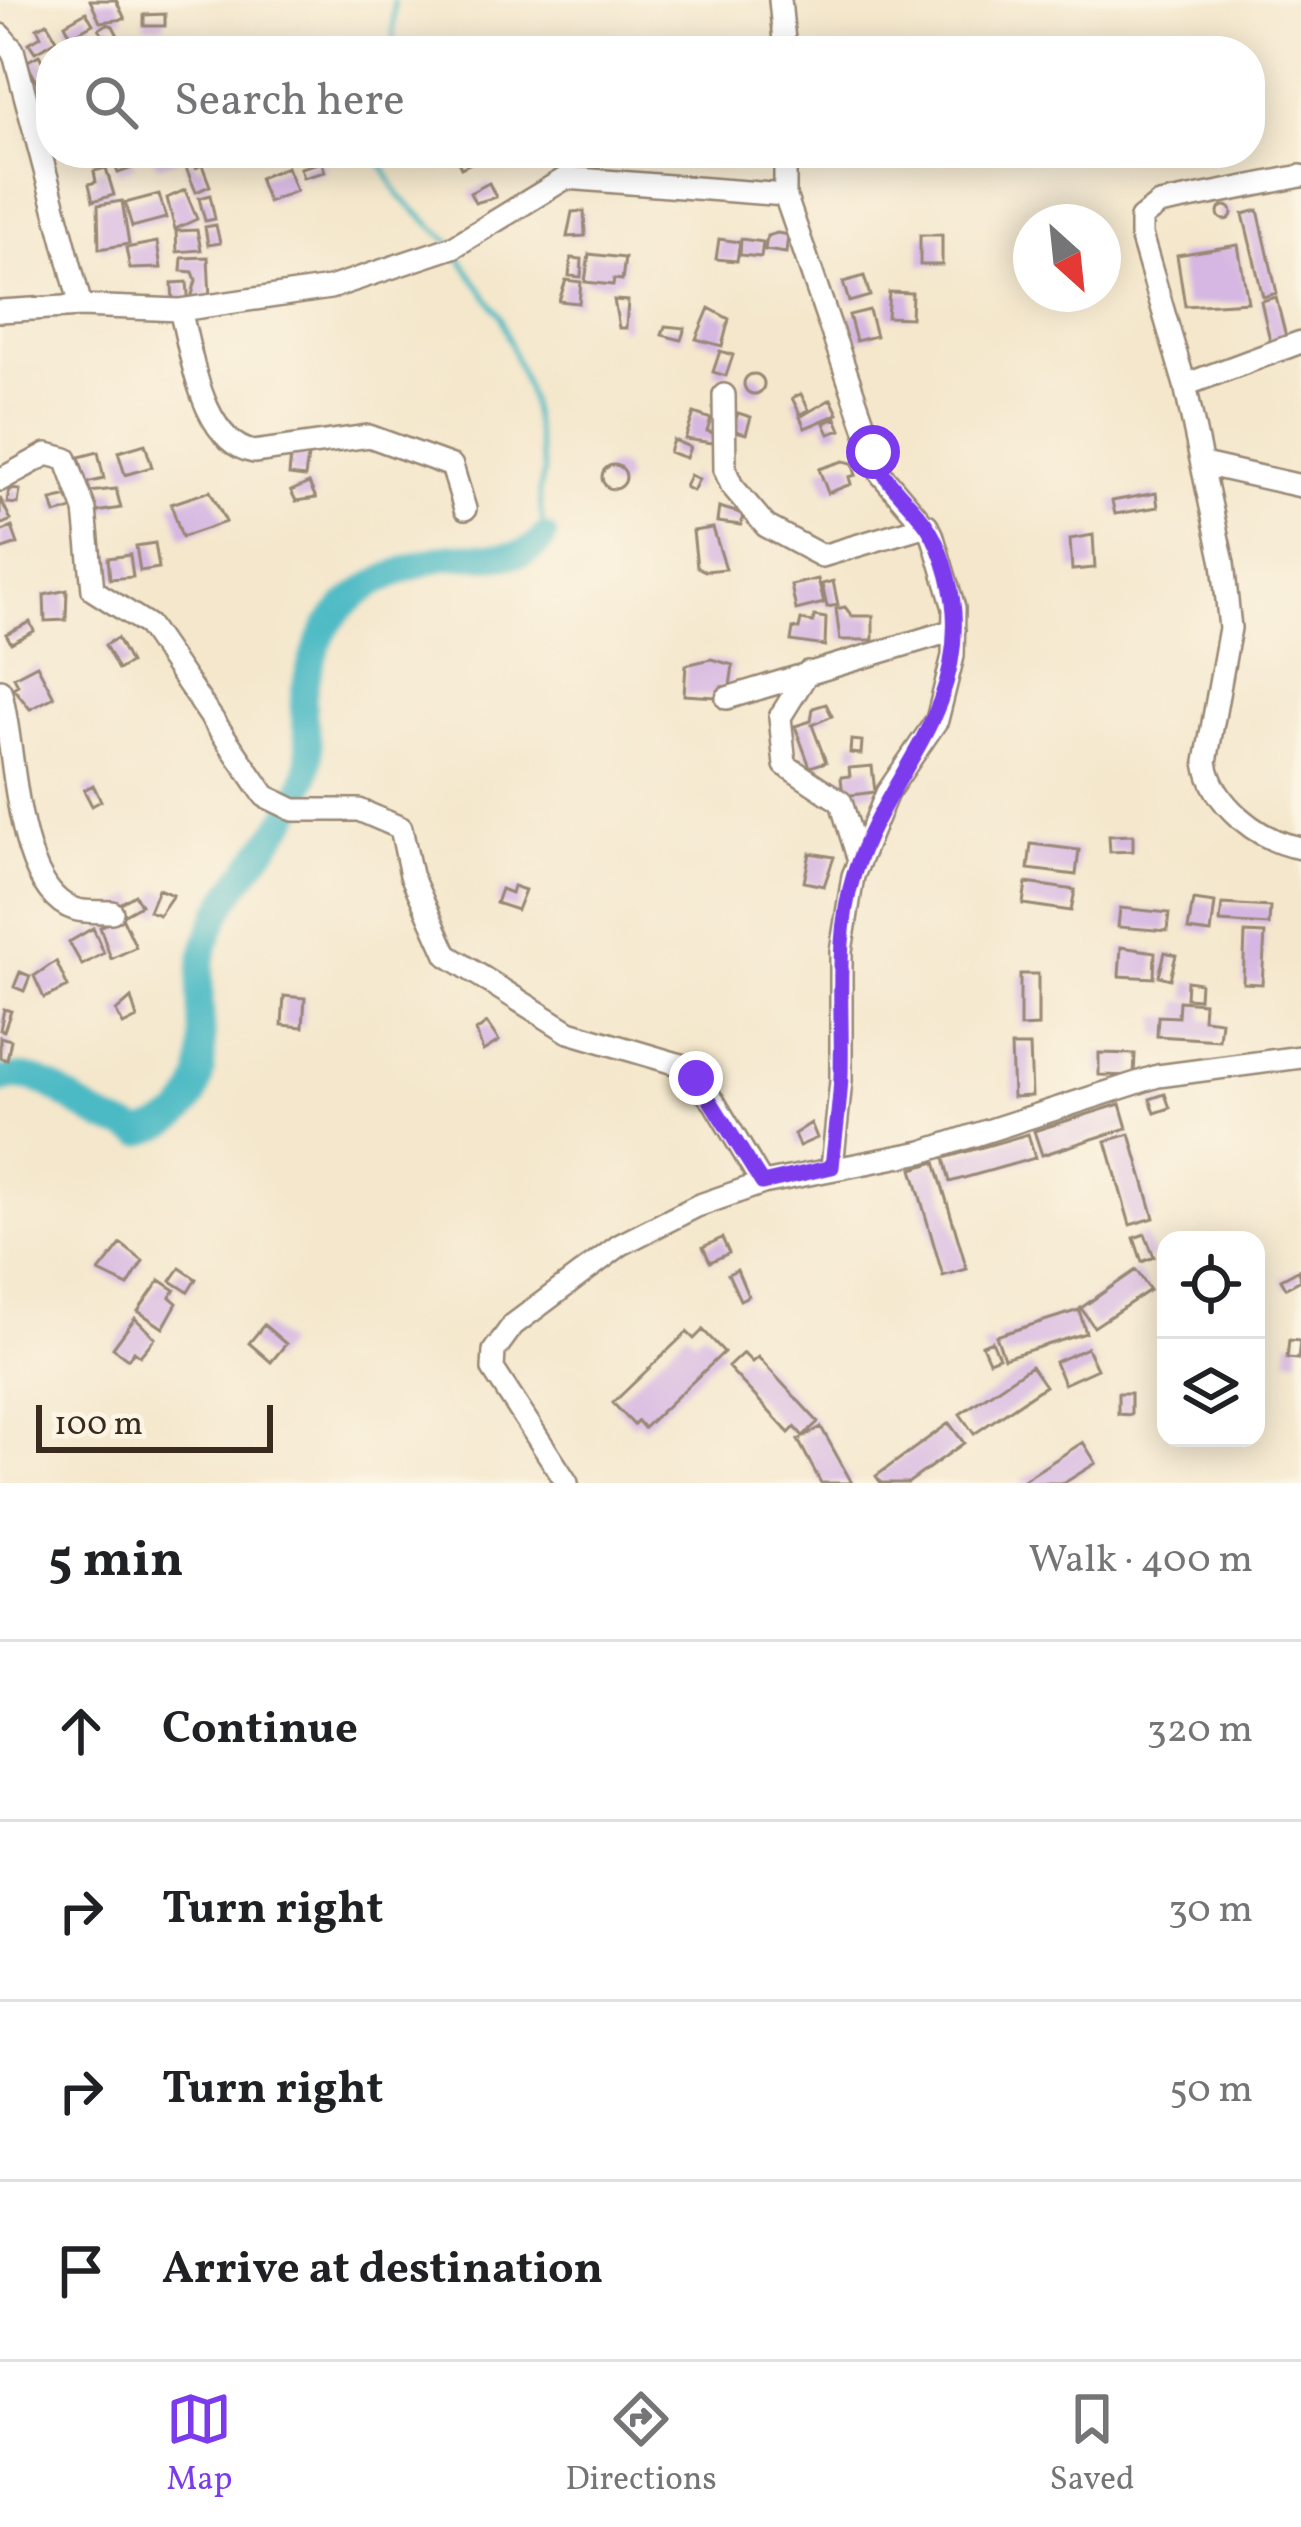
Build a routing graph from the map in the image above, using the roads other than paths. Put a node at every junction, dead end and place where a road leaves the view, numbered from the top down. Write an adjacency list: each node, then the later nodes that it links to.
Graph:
1 (780, 0): 3 (street)
2 (0, 35): 4 (street)
3 (784, 36)
4 (36, 137)
5 (44, 168): 9 (street)
6 (785, 168): 8 (street)
7 (1301, 176): 13 (street)
8 (784, 194): 10 (street); 19 (street)
9 (81, 306): 10 (street); 11 (street)
10 (180, 310): 18 (street)
11 (0, 311)
12 (1301, 342): 13 (street)
13 (1185, 386): 15 (street)
14 (724, 395): 19 (street)
15 (1203, 464): 17 (street); 24 (street)
16 (0, 480): 29 (street)
17 (1301, 486)
18 (465, 509)
19 (927, 525): 20 (street)
20 (954, 630): 21 (street); 25 (street)
21 (808, 672): 23 (street); 25 (street)
22 (0, 690): 26 (street)
23 (727, 698)
24 (1301, 848)
25 (860, 861): 28 (street)
26 (112, 912)
27 (1301, 1057): 28 (street)
28 (832, 1167): 29 (street)
29 (762, 1183): 30 (street)
30 (567, 1483)

